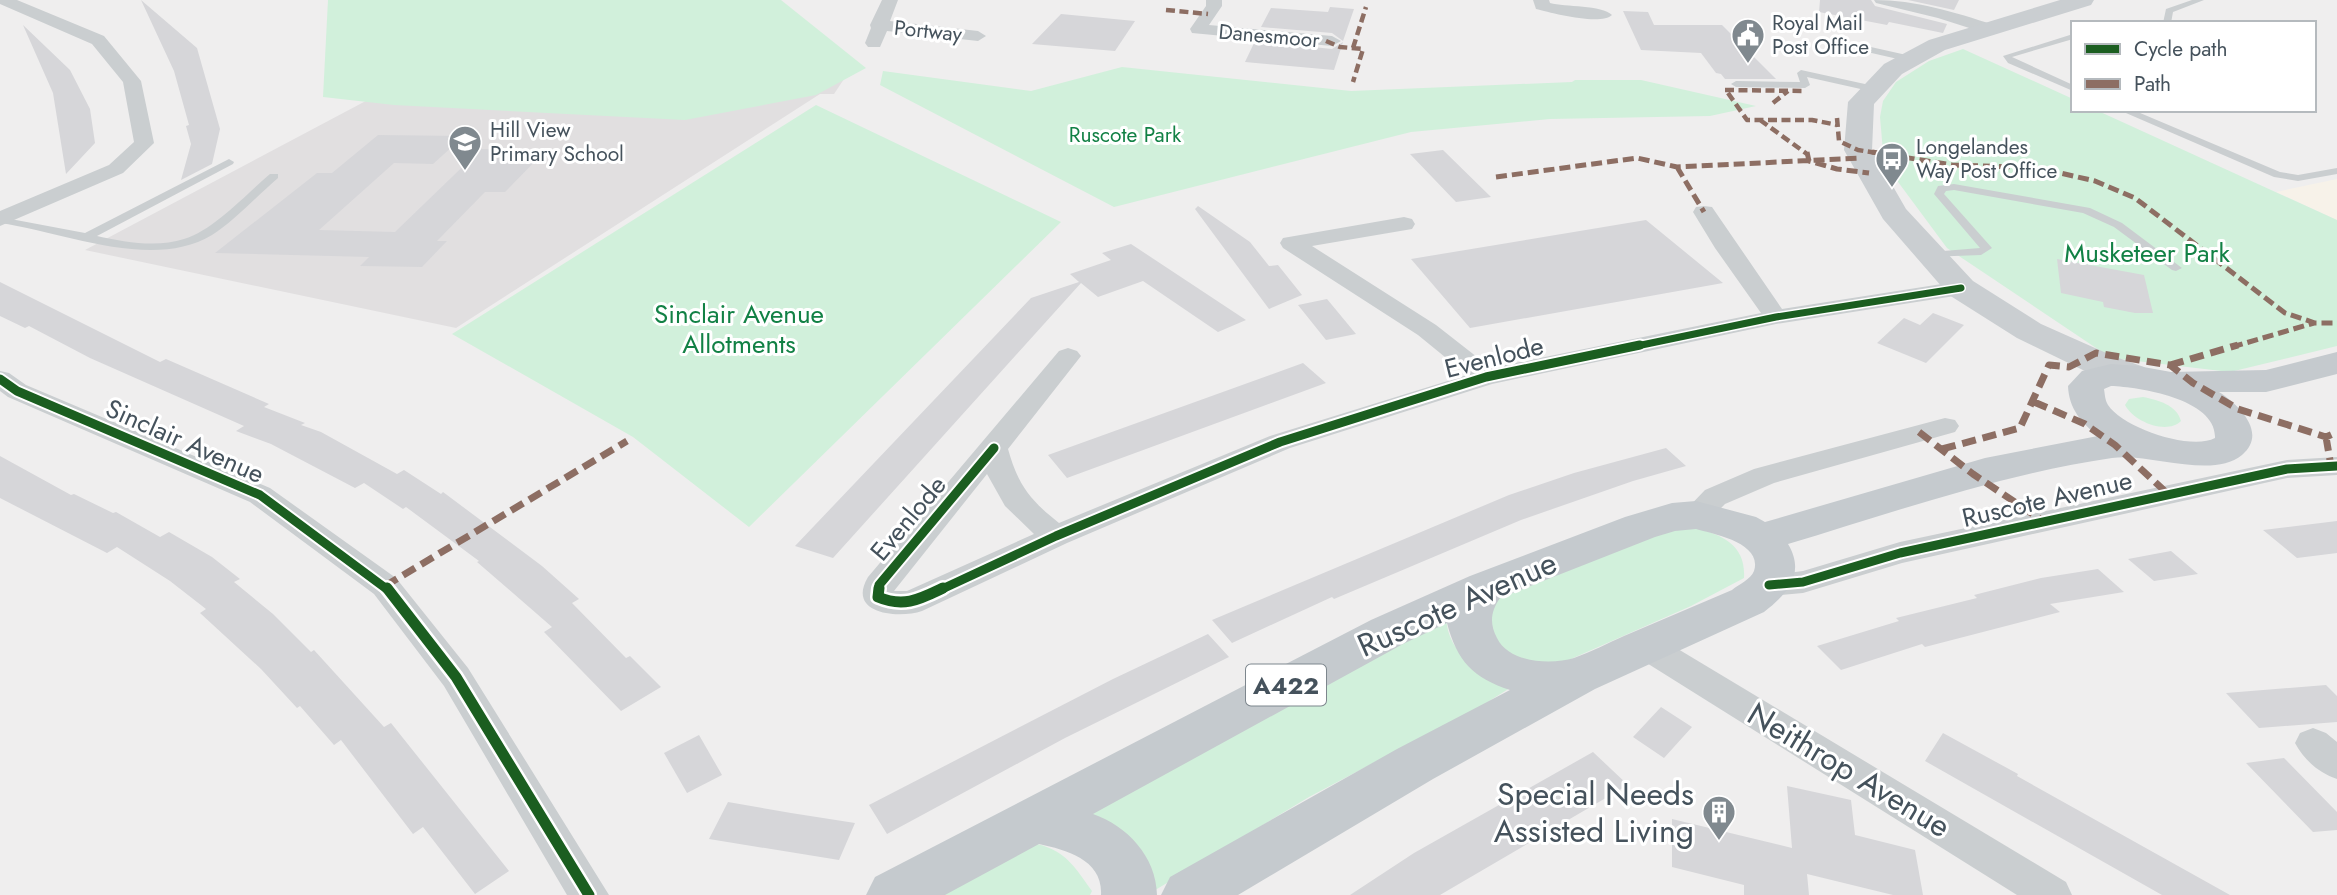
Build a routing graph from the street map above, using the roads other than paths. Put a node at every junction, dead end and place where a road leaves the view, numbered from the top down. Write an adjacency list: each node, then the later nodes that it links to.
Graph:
1 (3, 0): 26 (street)
2 (890, 0): 10 (street, Portway)
3 (1214, 0): 14 (street, Danesmoor)
4 (1541, 0): 8 (street)
5 (1882, 0): 11 (street)
6 (2083, 0): 11 (street)
7 (2200, 0): 9 (lane)
8 (1604, 15)
9 (2167, 21)
10 (878, 25): 12 (street, Portway); 16 (street, Portway)
11 (1988, 29): 17 (street)
12 (978, 36)
13 (2071, 37): 19 (lane)
14 (1332, 41)
15 (1835, 42): 17 (lane)
16 (874, 43)
17 (1911, 59): 20 (street)
18 (1736, 84): 20 (lane)
19 (2071, 87)
20 (1874, 89): 29 (street)
21 (2129, 112): 23 (lane)
22 (229, 162): 28 (lane)
23 (2337, 171)
24 (274, 176): 28 (lane)
25 (1704, 212): 32 (street)
26 (0, 220): 28 (lane)
27 (1404, 223): 36 (street, Evenlode)
28 (89, 236)
29 (1931, 255): 30 (lane); 31 (street)
30 (2175, 268)
31 (1961, 288): 32 (street, Evenlode); 33 (street)
32 (1776, 317): 36 (street, Evenlode)
33 (2029, 331): 37 (street); 40 (street)
34 (1068, 356): 43 (street, Evenlode)
35 (2337, 363): 39 (main road, Ruscote Avenue)
36 (1486, 377): 48 (street, Evenlode)
37 (2148, 378): 39 (main road, Ruscote Avenue); 40 (main road, Ruscote Avenue); 41 (main road, Ruscote Avenue)
38 (0, 379): 55 (street, Sinclair Avenue)
39 (2266, 381): 41 (main road, Ruscote Avenue)
40 (2086, 401): 44 (main road, Ruscote Avenue); 45 (main road, Ruscote Avenue)
41 (2232, 422): 44 (main road, Ruscote Avenue)
42 (1945, 426): 47 (street, Ruscote Avenue)
43 (994, 448): 48 (street); 48 (street, Evenlode)
44 (2164, 449): 45 (main road, Ruscote Avenue)
45 (2038, 460): 49 (main road, Ruscote Avenue)
46 (2337, 466): 50 (street, Ruscote Avenue)
47 (1696, 515): 49 (main road, Ruscote Avenue / A422); 51 (main road, Ruscote Avenue / A422)
48 (1056, 536)
49 (1761, 538): 50 (main road)
50 (1769, 585): 52 (main road, Ruscote Avenue)
51 (1485, 587): 53 (main road); 54 (main road, Ruscote Avenue / A422)
52 (1646, 646): 53 (main road, Ruscote Avenue); 59 (street, Neithrop Avenue)
53 (1578, 676): 58 (main road, Ruscote Avenue)
54 (1034, 820): 56 (main road, Ruscote Avenue / A422); 57 (main road)
55 (589, 895)
56 (894, 895)
57 (1129, 895)
58 (1189, 895)
59 (2052, 895)

